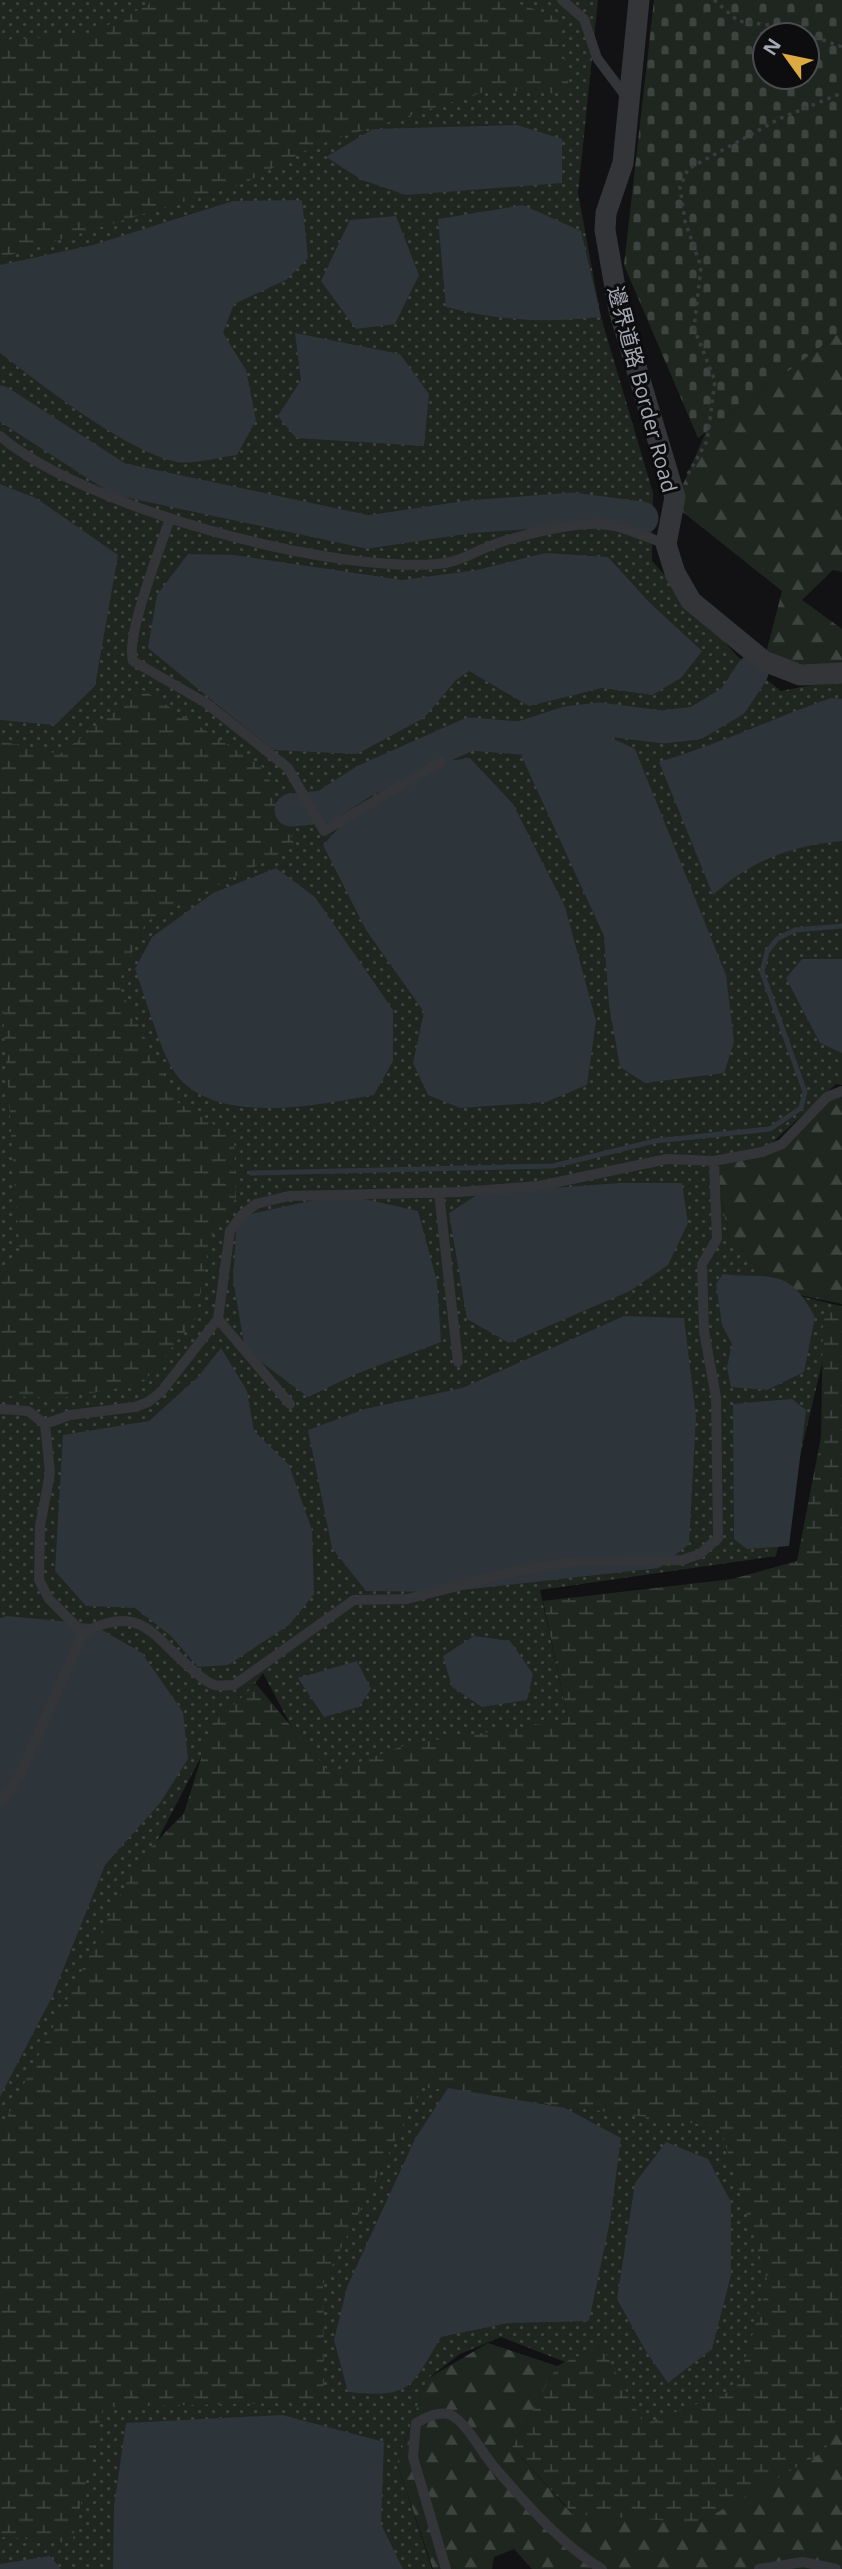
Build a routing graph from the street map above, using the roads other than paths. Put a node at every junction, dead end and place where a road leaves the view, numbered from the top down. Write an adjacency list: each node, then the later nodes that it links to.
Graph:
1 (562, 0): 3 (lane)
2 (639, 0): 3 (street, 邊界道路 Border Road)
3 (630, 103): 6 (street, 邊界道路 Border Road)
4 (0, 436): 5 (lane)
5 (170, 517): 6 (lane); 8 (lane)
6 (666, 544): 7 (street)
7 (842, 673)
8 (441, 762)
9 (842, 1091): 10 (lane)
10 (714, 1161): 11 (lane); 17 (lane)
11 (439, 1193): 12 (lane); 13 (lane)
12 (218, 1319): 14 (lane); 16 (lane)
13 (458, 1362)
14 (290, 1404)
15 (0, 1409): 16 (lane)
16 (46, 1424): 17 (lane)
17 (83, 1633): 18 (lane)
18 (0, 1804)
19 (446, 2569): 20 (lane)
20 (602, 2569)
21 (759, 2569): 22 (lane)
22 (836, 2569)

